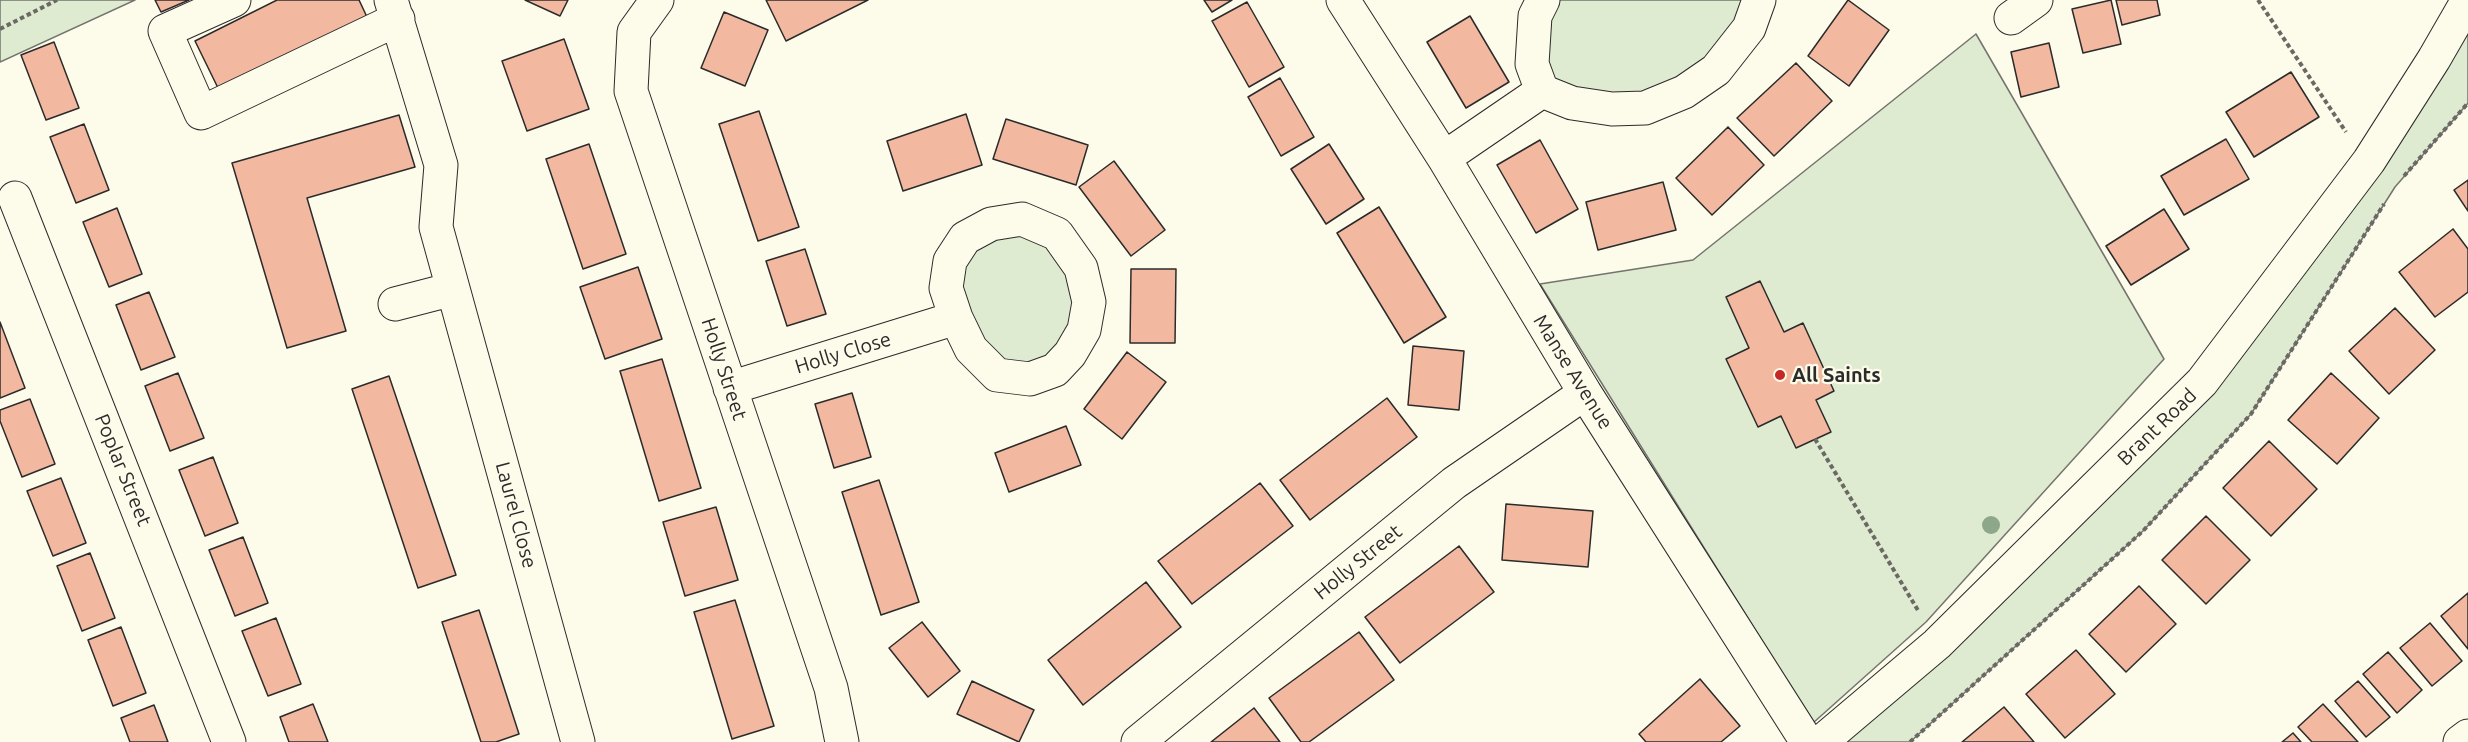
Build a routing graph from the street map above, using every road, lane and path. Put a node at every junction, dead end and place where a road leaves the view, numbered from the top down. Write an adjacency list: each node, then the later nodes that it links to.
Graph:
1 (57, 0): 10 (path)
2 (234, 0): 9 (street)
3 (657, 0): 23 (street, Holly Street)
4 (1343, 0): 15 (street, Manse Avenue)
5 (1543, 0): 13 (street)
6 (1759, 0): 13 (street)
7 (2258, 0): 16 (path)
8 (2468, 0): 12 (street, Brant Road)
9 (394, 10): 20 (street, Laurel Close)
10 (0, 29)
11 (2468, 34): 12 (street, Brant Road)
12 (2434, 59): 16 (street, Brant Road)
13 (1542, 91): 15 (street)
14 (2468, 103): 17 (path)
15 (1444, 158): 24 (street, Manse Avenue)
16 (2369, 161): 26 (street, Brant Road)
17 (2402, 178)
18 (2388, 197): 34 (path)
19 (15, 198): 28 (street, Poplar Street)
20 (453, 289): 21 (street); 29 (street, Laurel Close)
21 (395, 304)
22 (956, 318): 22 (street); 23 (street, Holly Close)
23 (730, 388): 30 (street, Holly Street)
24 (1585, 393): 31 (street, Holly Street); 32 (street, Manse Avenue)
25 (1815, 439): 26 (path)
26 (1937, 644): 33 (street, Brant Road)
27 (2468, 736): 35 (street)
28 (229, 742)
29 (578, 742)
30 (842, 742)
31 (1138, 742)
32 (1807, 742)
33 (1821, 742)
34 (1910, 742)
35 (2460, 742)

